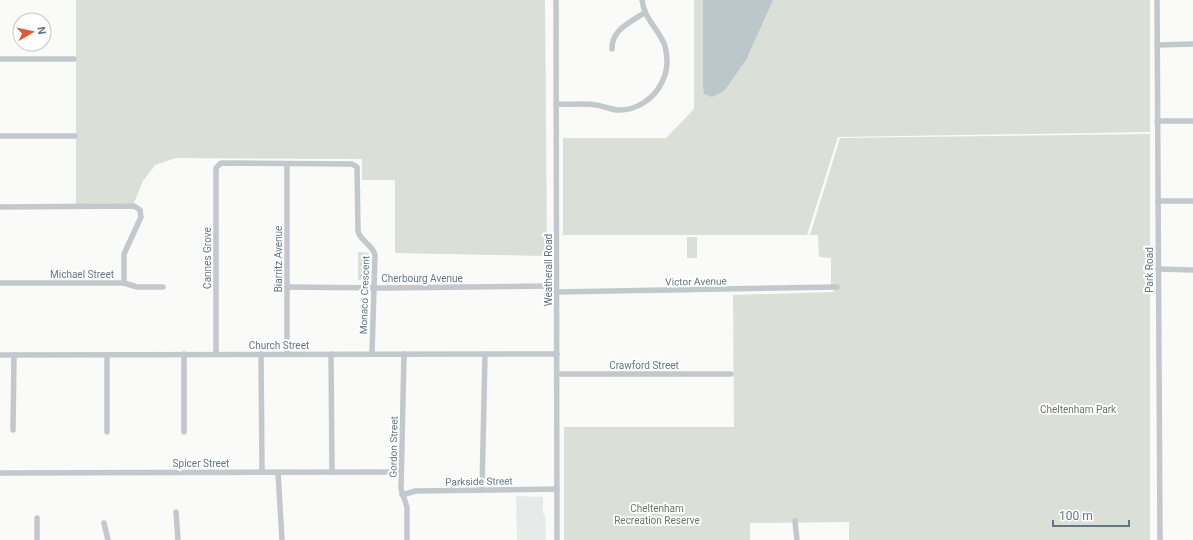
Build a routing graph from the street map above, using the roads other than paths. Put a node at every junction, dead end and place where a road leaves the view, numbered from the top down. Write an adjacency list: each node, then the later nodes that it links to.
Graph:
1 (556, 0): 10 (street, Weatherall Road)
2 (642, 0): 4 (street)
3 (1157, 0): 6 (street, Park Road)
4 (644, 13): 7 (street); 10 (street)
5 (1193, 44): 6 (street)
6 (1157, 45): 11 (street, Park Road)
7 (612, 49)
8 (0, 59): 9 (street)
9 (74, 59)
10 (556, 104): 27 (street, Weatherall Road)
11 (1158, 121): 12 (street); 16 (street, Park Road)
12 (1193, 121)
13 (0, 136): 14 (street)
14 (75, 136)
15 (287, 164): 23 (street, Biarritz Avenue); 26 (street, Monaco Crescent); 29 (street, Cannes Grove)
16 (1158, 201): 17 (street); 19 (street, Park Road)
17 (1193, 201)
18 (0, 207): 22 (street)
19 (1158, 270): 20 (street); 64 (street, Park Road)
20 (1193, 270)
21 (0, 283): 22 (street, Michael Street)
22 (124, 283): 24 (street, Michael Street)
23 (287, 286): 26 (street, Cherbourg Avenue); 31 (street, Biarritz Avenue)
24 (163, 287)
25 (837, 287): 27 (street, Victor Avenue)
26 (375, 288): 27 (street, Cherbourg Avenue); 33 (street, Monaco Crescent)
27 (556, 289): 36 (street, Weatherall Road)
28 (184, 354): 29 (street, Church Street); 39 (street, Church Street); 44 (street)
29 (216, 354): 30 (street, Church Street)
30 (261, 354): 31 (street, Church Street); 45 (street)
31 (287, 354): 32 (street, Church Street)
32 (331, 354): 33 (street, Church Street); 47 (street)
33 (372, 354): 34 (street, Church Street)
34 (404, 354): 35 (street, Church Street); 48 (street, Gordon Street)
35 (485, 354): 36 (street, Church Street); 51 (street)
36 (557, 354): 40 (street, Weatherall Road)
37 (0, 355): 38 (street, Church Street)
38 (14, 355): 39 (street, Church Street); 42 (street)
39 (107, 355): 43 (street)
40 (558, 374): 41 (street, Crawford Street); 50 (street, Weatherall Road)
41 (731, 374)
42 (13, 430)
43 (106, 432)
44 (184, 432)
45 (262, 472): 46 (street, Spicer Street); 49 (street, Spicer Street)
46 (278, 472): 47 (street, Spicer Street); 60 (street)
47 (332, 472): 48 (street, Spicer Street)
48 (402, 472): 52 (street, Gordon Street)
49 (0, 473)
50 (557, 489): 51 (street, Parkside Street); 62 (street, Weatherall Road)
51 (482, 490): 52 (street, Parkside Street)
52 (402, 495): 61 (street, Gordon Street)
53 (176, 512): 59 (street)
54 (37, 518): 57 (street)
55 (795, 522): 63 (street)
56 (104, 523): 58 (street)
57 (37, 540)
58 (108, 540)
59 (178, 540)
60 (282, 540)
61 (407, 540)
62 (557, 540)
63 (797, 540)
64 (1160, 540)

